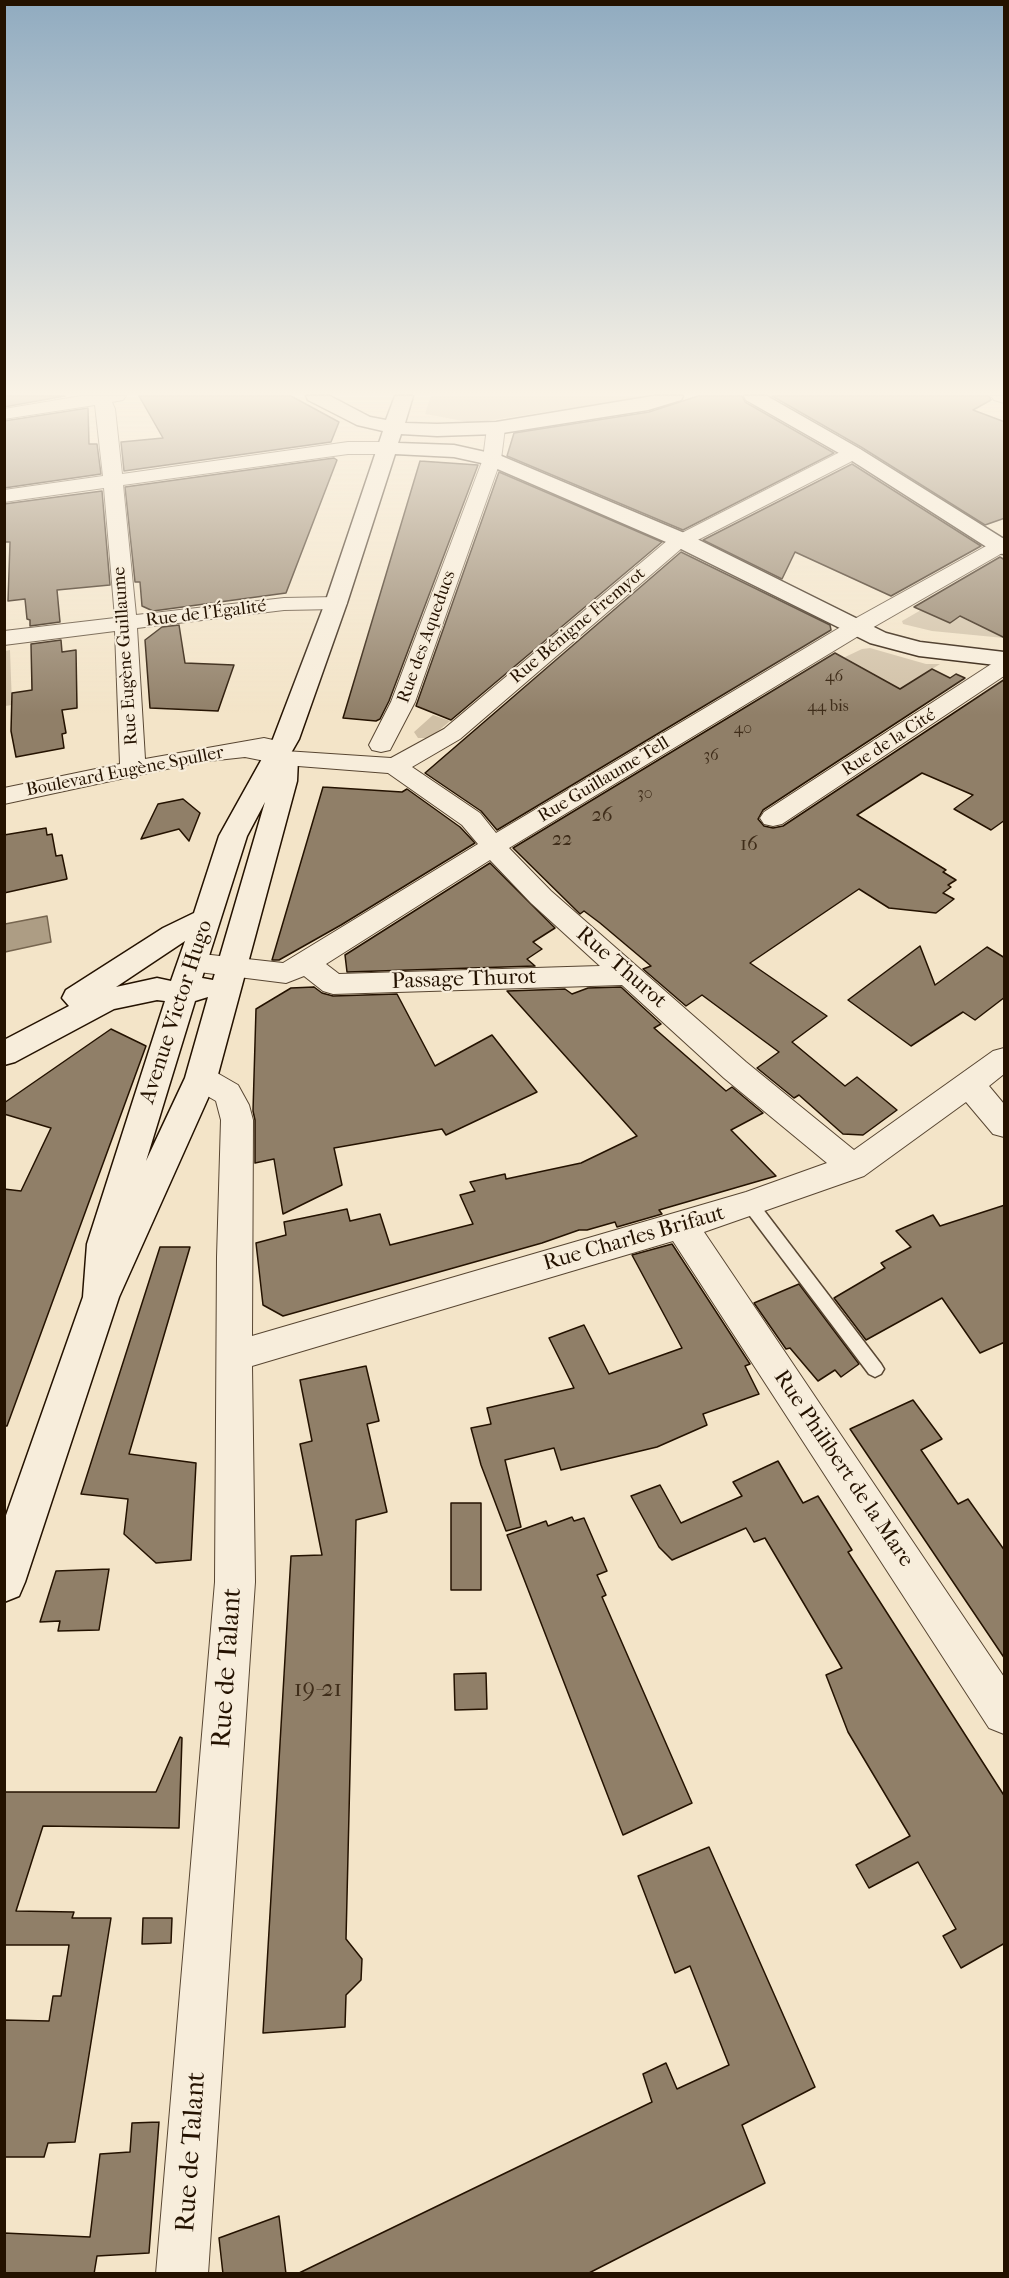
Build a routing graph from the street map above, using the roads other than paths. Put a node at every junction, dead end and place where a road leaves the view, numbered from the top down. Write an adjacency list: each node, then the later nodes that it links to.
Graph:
1 (115, 502): 10 (street, Rue Eugène Guillaume)
2 (370, 502): 9 (main road, Avenue Victor Hugo)
3 (476, 502): 16 (street, Rue des Aqueducs)
4 (593, 502): 7 (main road)
5 (756, 502): 7 (street, Rue Bénigne Fremyot)
6 (933, 502): 8 (main road)
7 (681, 540): 11 (main road); 16 (street, Rue Bénigne Fremyot)
8 (1004, 546): 11 (street, Rue Guillaume Tell)
9 (336, 603): 10 (street, Rue de l'Égalité); 15 (main road, Avenue Victor Hugo)
10 (126, 624): 12 (street, Rue de l'Égalité); 17 (street, Rue Eugène Guillaume)
11 (857, 627): 13 (main road); 21 (street, Rue Guillaume Tell)
12 (4, 638)
13 (1005, 659)
14 (1005, 666): 20 (street, Rue de la Cité)
15 (282, 751): 16 (street); 17 (street, Boulevard Eugène Spuller); 19 (main road, Avenue Victor Hugo); 25 (main road, Avenue Victor Hugo)
16 (394, 757): 21 (street, Rue Thurot)
17 (133, 770): 18 (street, Boulevard Eugène Spuller)
18 (4, 796)
19 (254, 799): 22 (main road, Avenue Victor Hugo); 25 (main road)
20 (773, 818)
21 (494, 846): 23 (street, Rue Guillaume Tell); 24 (street, Rue Thurot)
22 (208, 918): 25 (main road, Avenue Victor Hugo); 26 (main road)
23 (306, 963): 24 (street, Passage Thurot); 25 (street, Rue Guillaume Tell)
24 (628, 975): 32 (street, Rue Thurot)
25 (205, 976): 26 (main road); 27 (main road); 29 (main road, Avenue Victor Hugo); 29 (main road); 35 (main road, Avenue Victor Hugo)
26 (108, 979): 27 (main road)
27 (4, 1053)
28 (1005, 1059): 30 (street, Rue Charles Brifaut)
29 (194, 1063): 35 (main road, Avenue Victor Hugo); 36 (street, Rue de Talant)
30 (970, 1085): 31 (street); 32 (street, Rue Charles Brifaut)
31 (1005, 1125)
32 (853, 1167): 33 (street, Rue Charles Brifaut)
33 (750, 1204): 34 (street, Rue Charles Brifaut); 37 (lane)
34 (681, 1226): 36 (street, Rue Charles Brifaut); 39 (street, Rue Philibert de la Mare)
35 (101, 1297): 38 (main road, Avenue Victor Hugo)
36 (235, 1356): 40 (street, Rue de Talant)
37 (875, 1369)
38 (4, 1582)
39 (1005, 1713)
40 (182, 2274)

